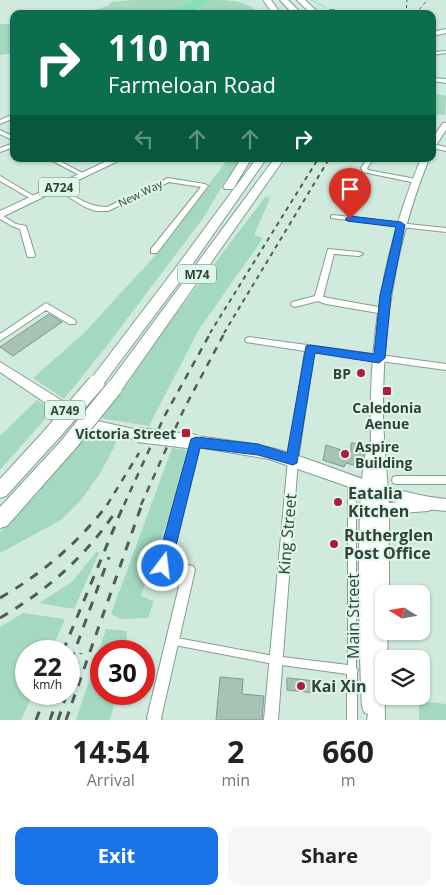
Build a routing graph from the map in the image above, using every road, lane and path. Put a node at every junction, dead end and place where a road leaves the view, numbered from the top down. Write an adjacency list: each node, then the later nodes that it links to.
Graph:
1 (272, 0): 4 (highway)
2 (284, 0): 5 (highway)
3 (301, 0): 6 (highway)
4 (281, 10)
5 (294, 10)
6 (312, 10)
7 (446, 125): 8 (main road)
8 (436, 140)
9 (58, 162): 17 (street)
10 (112, 162): 17 (main road, A724)
11 (244, 162): 29 (highway, M74)
12 (259, 162): 29 (highway, M74)
13 (277, 162): 30 (highway, M74)
14 (284, 162): 30 (highway, M74)
15 (368, 162): 19 (street)
16 (424, 162): 19 (main road, Main Street)
17 (84, 176): 20 (main road, A724)
18 (0, 178): 21 (street)
19 (416, 181): 24 (main road, Main Street)
20 (57, 188): 21 (main road, A724); 26 (street, New Way)
21 (35, 198): 22 (main road, A724)
22 (0, 215): 28 (street)
23 (333, 217): 24 (street)
24 (401, 225): 25 (street); 33 (main road, Main Street)
25 (446, 230)
26 (154, 251)
27 (359, 254): 31 (street)
28 (30, 255)
29 (182, 269): 47 (highway, M74, bridge)
30 (179, 298): 50 (highway, M74, bridge)
31 (319, 298): 32 (street); 33 (street)
32 (295, 304)
33 (384, 311): 38 (main road, Main Street)
34 (72, 322): 35 (street)
35 (0, 338)
36 (249, 340): 37 (street)
37 (310, 348): 38 (street); 42 (street, King Street)
38 (379, 358): 40 (street); 46 (main road, Main Street)
39 (0, 366): 41 (main road, A749, bridge)
40 (446, 367)
41 (196, 442): 42 (main road, A749); 51 (street)
42 (293, 460): 45 (main road, A749); 52 (street, King Street)
43 (397, 480): 44 (street); 46 (street)
44 (446, 480)
45 (352, 482): 46 (main road, A749); 53 (street, Main Street)
46 (377, 487): 48 (main road, A749); 49 (main road, Main Street); 57 (main road, Main Street)
47 (0, 491)
48 (443, 505): 49 (main road, A749)
49 (382, 510): 58 (main road, Main Street)
50 (0, 520)
51 (172, 641): 52 (street); 54 (street)
52 (276, 660): 53 (street); 55 (street, King Street)
53 (353, 670): 56 (street, Main Street)
54 (156, 720)
55 (272, 720)
56 (352, 720)
57 (371, 720)
58 (376, 720)

